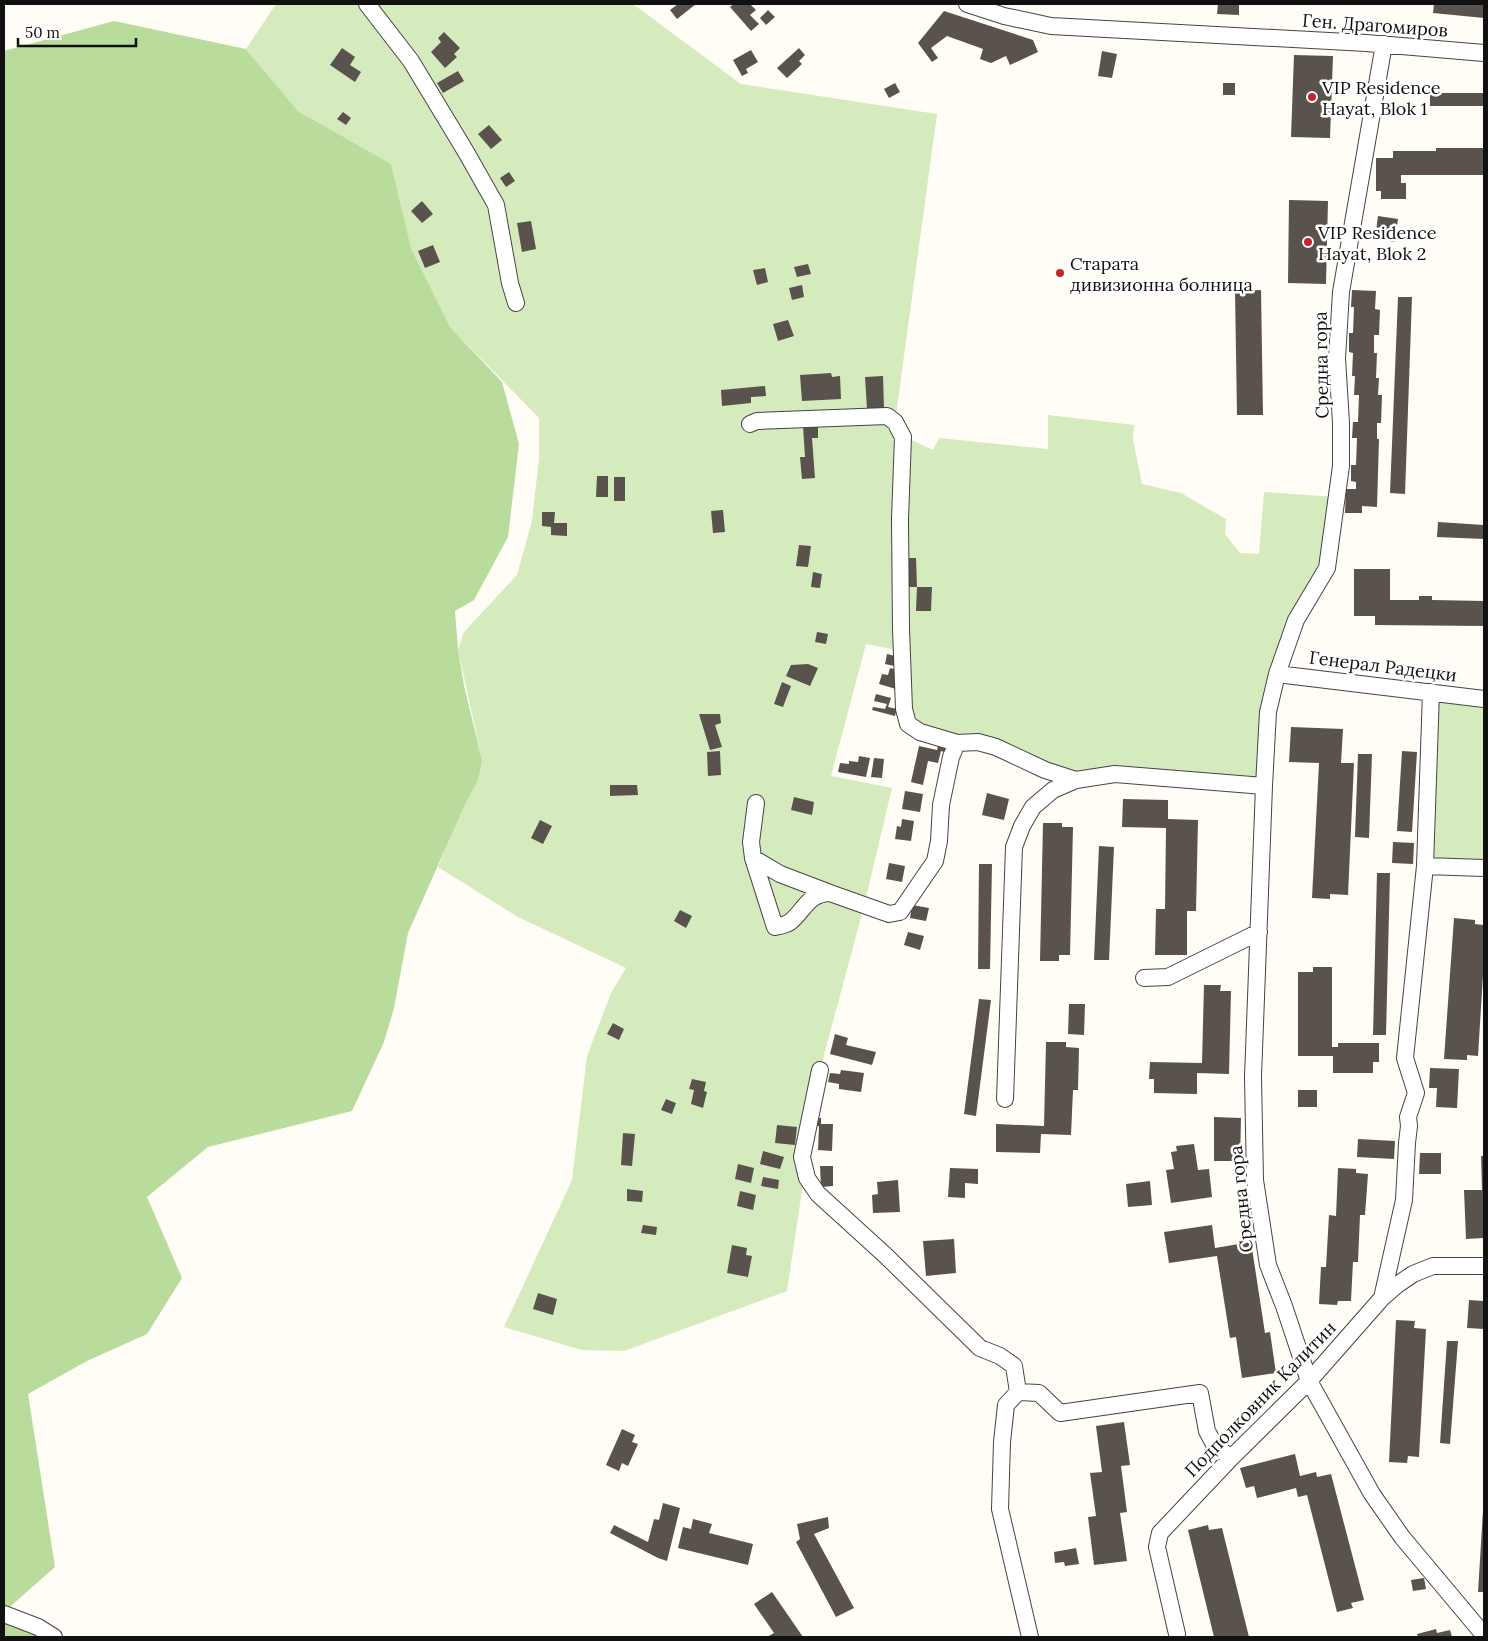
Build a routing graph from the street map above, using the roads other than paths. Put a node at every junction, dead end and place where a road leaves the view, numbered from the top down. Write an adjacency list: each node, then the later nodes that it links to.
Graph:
1 (367, 4): 5 (street)
2 (967, 4): 3 (street, Ген. Драгомиров)
3 (1384, 44): 4 (street, Ген. Драгомиров); 7 (street, Средна гора)
4 (1484, 53)
5 (516, 304)
6 (750, 424): 10 (street)
7 (1277, 674): 8 (street, Генерал Радецки); 12 (street, Средна гора)
8 (1431, 692): 9 (street, Генерал Радецки); 15 (street)
9 (1484, 699)
10 (957, 743): 11 (street); 17 (street)
11 (1076, 780): 12 (street); 21 (street)
12 (1264, 786): 18 (street, Средна гора)
13 (756, 804): 14 (street)
14 (753, 858): 17 (street); 17 (street)
15 (1425, 866): 16 (street); 23 (street)
16 (1484, 868)
17 (830, 892)
18 (1259, 932): 19 (street); 24 (street, Средна гора)
19 (1144, 978)
20 (820, 1070): 25 (street)
21 (1004, 1099)
22 (1484, 1266): 23 (street, Подполковник Калитин)
23 (1382, 1298): 24 (street, Подполковник Калитин)
24 (1309, 1381): 26 (street, Подполковник Калитин); 29 (street, Средна гора)
25 (1018, 1392): 26 (street); 31 (street)
26 (1230, 1458): 28 (street, Подполковник Калитин)
27 (4, 1614): 30 (street)
28 (1177, 1634)
29 (1484, 1635)
30 (54, 1637)
31 (1030, 1637)

